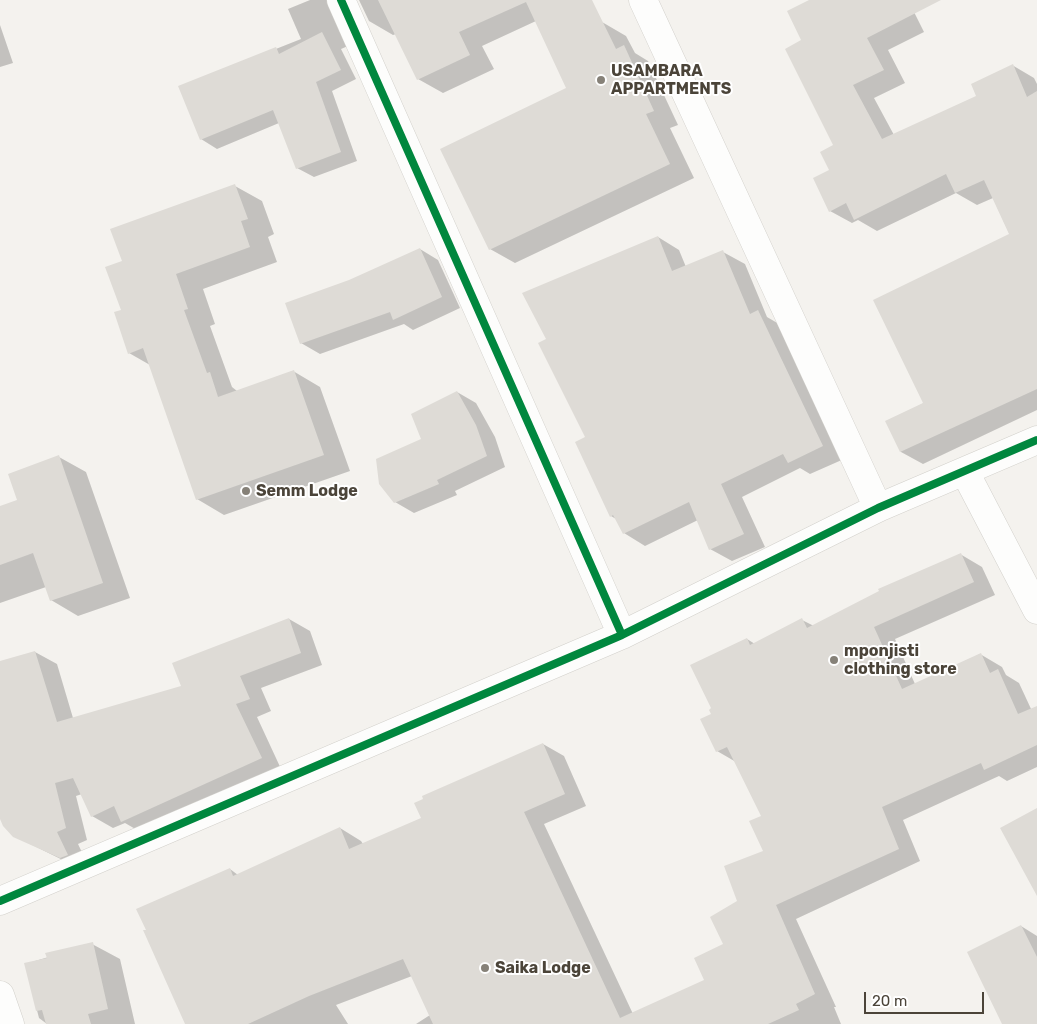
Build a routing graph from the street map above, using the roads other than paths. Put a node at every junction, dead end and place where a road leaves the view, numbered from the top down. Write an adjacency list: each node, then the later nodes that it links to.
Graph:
1 (340, 0): 7 (street)
2 (643, 0): 5 (street)
3 (1037, 440): 4 (street)
4 (965, 472): 5 (street); 6 (street)
5 (878, 508): 7 (street)
6 (1037, 610)
7 (622, 636): 8 (street)
8 (0, 901)
9 (0, 995): 10 (street)
10 (10, 1024)

